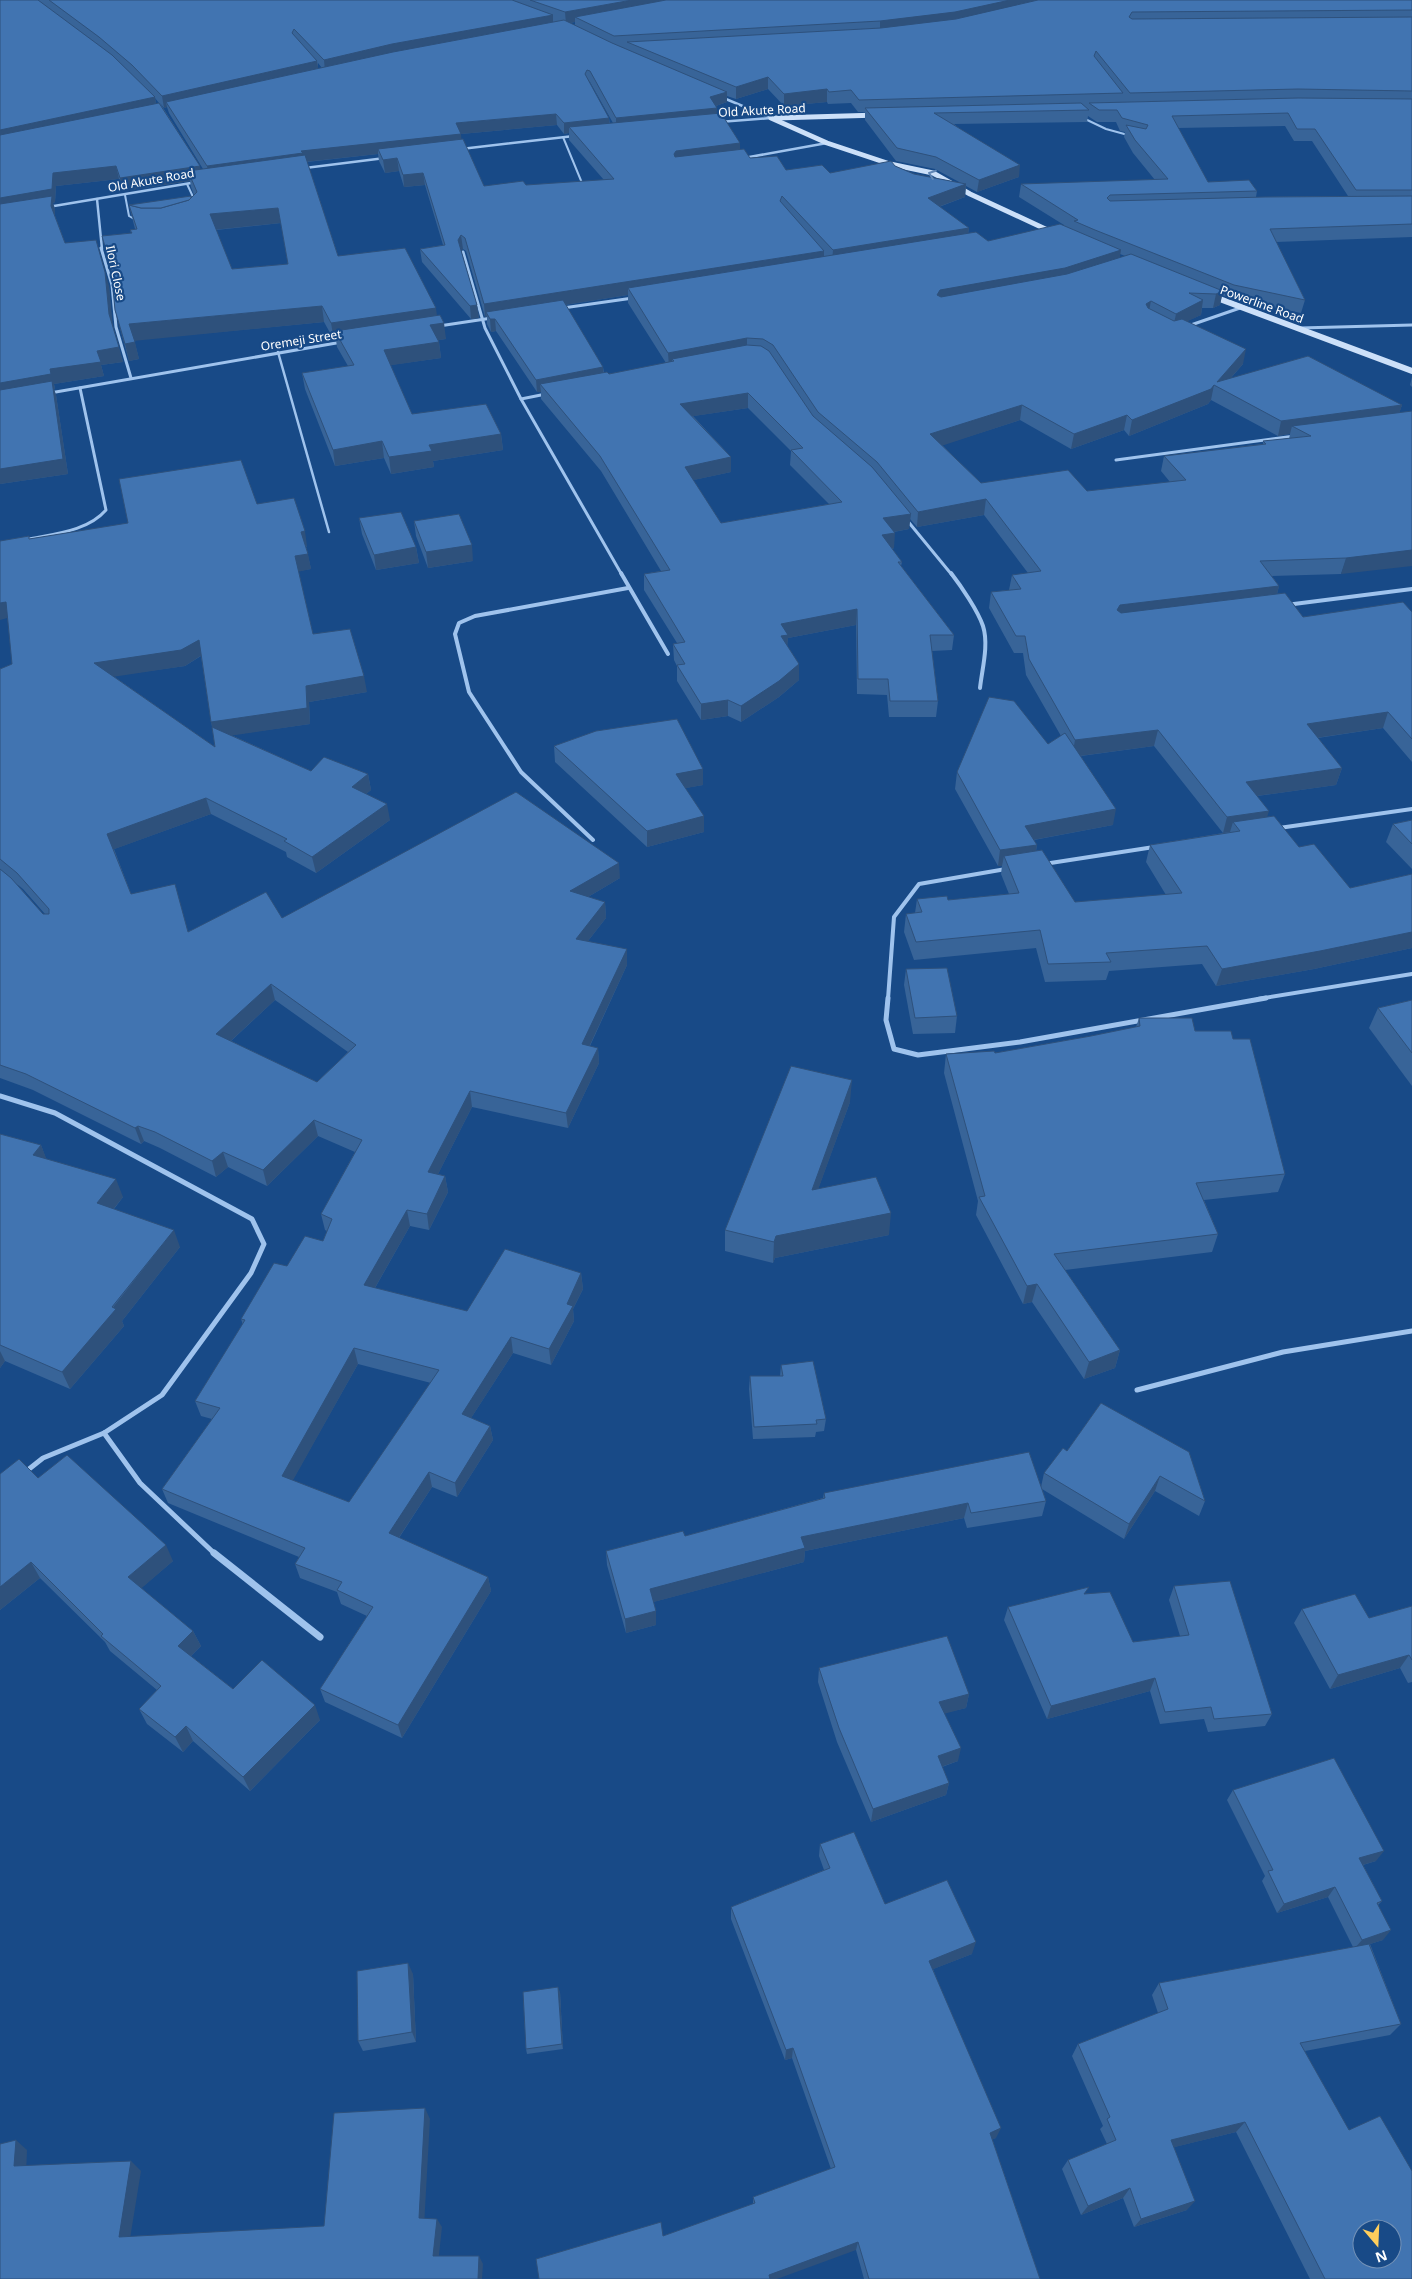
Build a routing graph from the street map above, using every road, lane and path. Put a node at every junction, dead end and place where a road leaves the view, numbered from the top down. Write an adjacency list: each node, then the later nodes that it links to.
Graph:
1 (719, 96): 4 (street)
2 (881, 115): 4 (street, Old Akute Road)
3 (1081, 117): 8 (lane)
4 (771, 118): 5 (street, Old Akute Road); 9 (street)
5 (715, 122)
6 (580, 135): 7 (street)
7 (563, 137): 10 (street); 17 (lane)
8 (1136, 137)
9 (827, 143): 12 (street); 13 (street)
10 (456, 149)
11 (389, 157): 14 (street)
12 (742, 158)
13 (890, 164): 15 (street); 21 (street, one-way to 13)
14 (303, 168)
15 (896, 174)
16 (206, 181): 18 (street, Old Akute Road)
17 (582, 183)
18 (187, 184): 20 (street, Old Akute Road); 23 (lane)
19 (945, 190): 21 (street)
20 (125, 194): 22 (street, Old Akute Road); 25 (lane)
21 (970, 194): 26 (street)
22 (97, 199): 24 (street, Old Akute Road); 43 (street, Ilori Close)
23 (194, 200)
24 (39, 208)
25 (140, 221)
26 (1050, 231): 27 (street); 28 (street)
27 (1040, 233)
28 (1059, 235)
29 (463, 252): 35 (street)
30 (1203, 293): 33 (street, Powerline Road)
31 (640, 298): 32 (street)
32 (561, 308)
33 (1240, 308): 38 (street, Powerline Road); 39 (street)
34 (502, 317): 35 (street)
35 (482, 320): 37 (street); 47 (street)
36 (1412, 325): 38 (street)
37 (434, 327)
38 (1298, 328): 42 (street, Powerline Road)
39 (1181, 329)
40 (346, 341): 41 (street, Oremeji Street)
41 (278, 352): 43 (street, Oremeji Street); 51 (lane)
42 (1412, 371)
43 (131, 378): 44 (street, Oremeji Street)
44 (80, 388): 46 (street, Oremeji Street); 52 (street)
45 (548, 393): 47 (street)
46 (44, 394)
47 (521, 399): 53 (street)
48 (1299, 435): 49 (street)
49 (1116, 460)
50 (902, 513): 57 (street)
51 (329, 532)
52 (18, 542)
53 (628, 588): 56 (street); 60 (street)
54 (1412, 590): 55 (street)
55 (1284, 605)
56 (668, 654)
57 (980, 688)
58 (1412, 809): 59 (street)
59 (1269, 830)
60 (593, 840)
61 (1164, 845): 62 (street)
62 (1040, 864)
63 (1013, 868): 64 (street)
64 (1412, 974)
65 (0, 1096): 68 (street)
66 (1412, 1331): 67 (street)
67 (1137, 1390)
68 (104, 1433): 69 (street); 70 (street)
69 (22, 1475)
70 (320, 1637)

